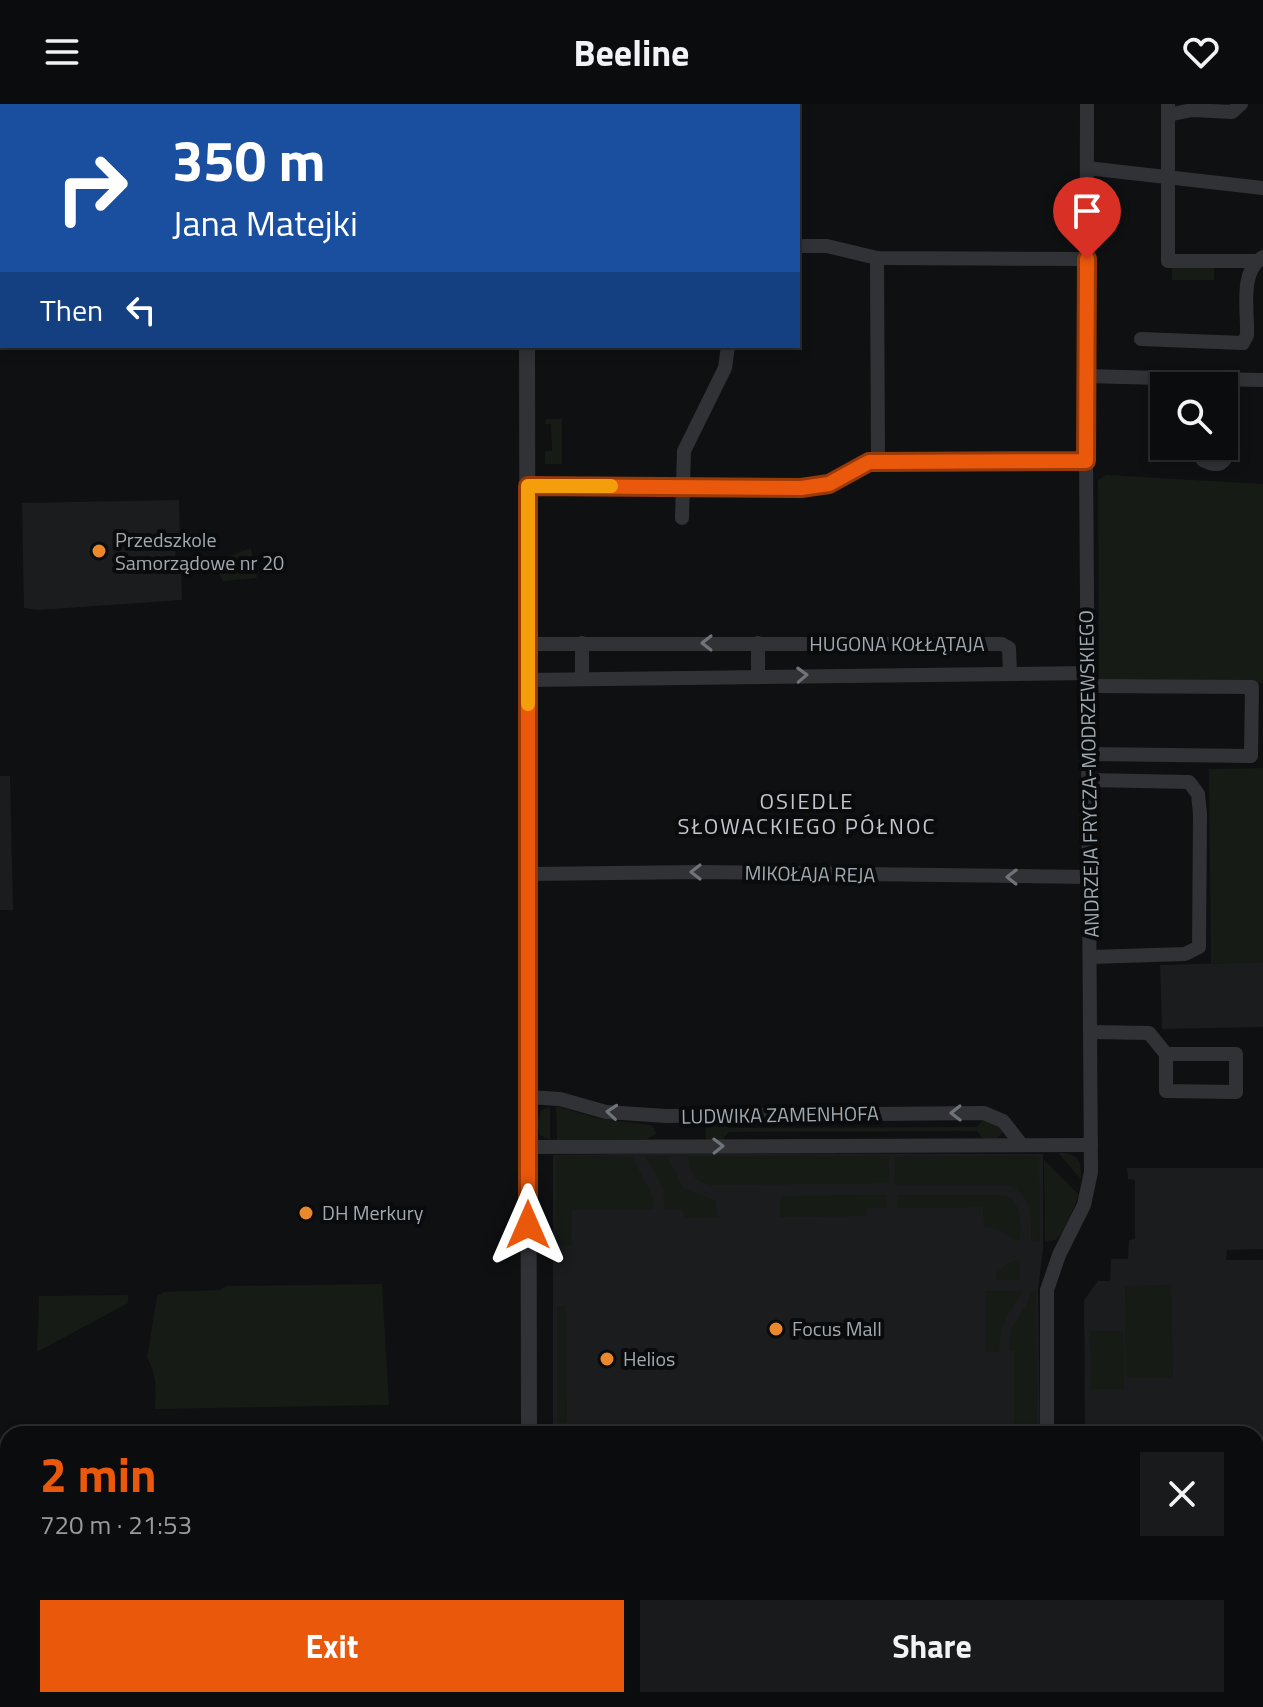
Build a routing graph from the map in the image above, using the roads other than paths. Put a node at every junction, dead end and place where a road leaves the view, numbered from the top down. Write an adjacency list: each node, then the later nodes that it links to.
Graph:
1 (1087, 104): 4 (street, ANDRZEJA FRYCZA-MODRZEWSKIEGO)
2 (1241, 104): 3 (street)
3 (1168, 110): 5 (street)
4 (1087, 168): 5 (street); 9 (street, ANDRZEJA FRYCZA-MODRZEWSKIEGO)
5 (1166, 176): 6 (street); 10 (street)
6 (1263, 188)
7 (800, 246): 8 (street)
8 (877, 258): 9 (street); 21 (street)
9 (1087, 259): 14 (street, ANDRZEJA FRYCZA-MODRZEWSKIEGO)
10 (1260, 259): 11 (street)
11 (1141, 339)
12 (527, 348): 22 (street)
13 (728, 348): 23 (street)
14 (1086, 376): 15 (street); 20 (street, ANDRZEJA FRYCZA-MODRZEWSKIEGO)
15 (1150, 378)
16 (1238, 380): 17 (street)
17 (1263, 380)
18 (1203, 460): 19 (street)
19 (1225, 460)
20 (1086, 461): 21 (street); 31 (street, ANDRZEJA FRYCZA-MODRZEWSKIEGO)
21 (878, 462): 23 (street)
22 (528, 486): 23 (street); 27 (street)
23 (682, 486): 24 (street)
24 (682, 518)
25 (582, 643): 26 (street, HUGONA KOŁŁĄTAJA, one-way to 25); 27 (street, HUGONA KOŁŁĄTAJA); 30 (street)
26 (758, 643): 28 (street, HUGONA KOŁŁĄTAJA); 29 (street)
27 (529, 644): 32 (street)
28 (1010, 674): 29 (street, HUGONA KOŁŁĄTAJA, one-way to 28); 31 (street, HUGONA KOŁŁĄTAJA)
29 (758, 677): 30 (street, HUGONA KOŁŁĄTAJA)
30 (582, 679): 32 (street, HUGONA KOŁŁĄTAJA)
31 (1088, 679): 33 (street, ANDRZEJA FRYCZA-MODRZEWSKIEGO); 33 (street, HUGONA KOŁŁĄTAJA)
32 (528, 680): 35 (street)
33 (1089, 754): 34 (street, ANDRZEJA FRYCZA-MODRZEWSKIEGO)
34 (1089, 780): 36 (street, ANDRZEJA FRYCZA-MODRZEWSKIEGO); 37 (street)
35 (529, 874): 36 (street, MIKOŁAJA REJA, one-way to 35); 40 (street)
36 (1090, 877): 37 (street, ANDRZEJA FRYCZA-MODRZEWSKIEGO)
37 (1091, 957): 38 (street, ANDRZEJA FRYCZA-MODRZEWSKIEGO)
38 (1091, 1032): 39 (street); 44 (street, ANDRZEJA FRYCZA-MODRZEWSKIEGO)
39 (1166, 1054): 39 (street)
40 (528, 1097): 41 (street, LUDWIKA ZAMENHOFA, one-way to 40); 45 (street)
41 (666, 1116): 42 (street, LUDWIKA ZAMENHOFA, one-way to 41); 43 (street)
42 (1021, 1144): 43 (street, LUDWIKA ZAMENHOFA, one-way to 42); 44 (street, LUDWIKA ZAMENHOFA)
43 (670, 1145): 45 (street, LUDWIKA ZAMENHOFA)
44 (1091, 1145): 47 (street, ANDRZEJA FRYCZA-MODRZEWSKIEGO)
45 (528, 1147): 46 (street)
46 (529, 1426)
47 (1047, 1426)

